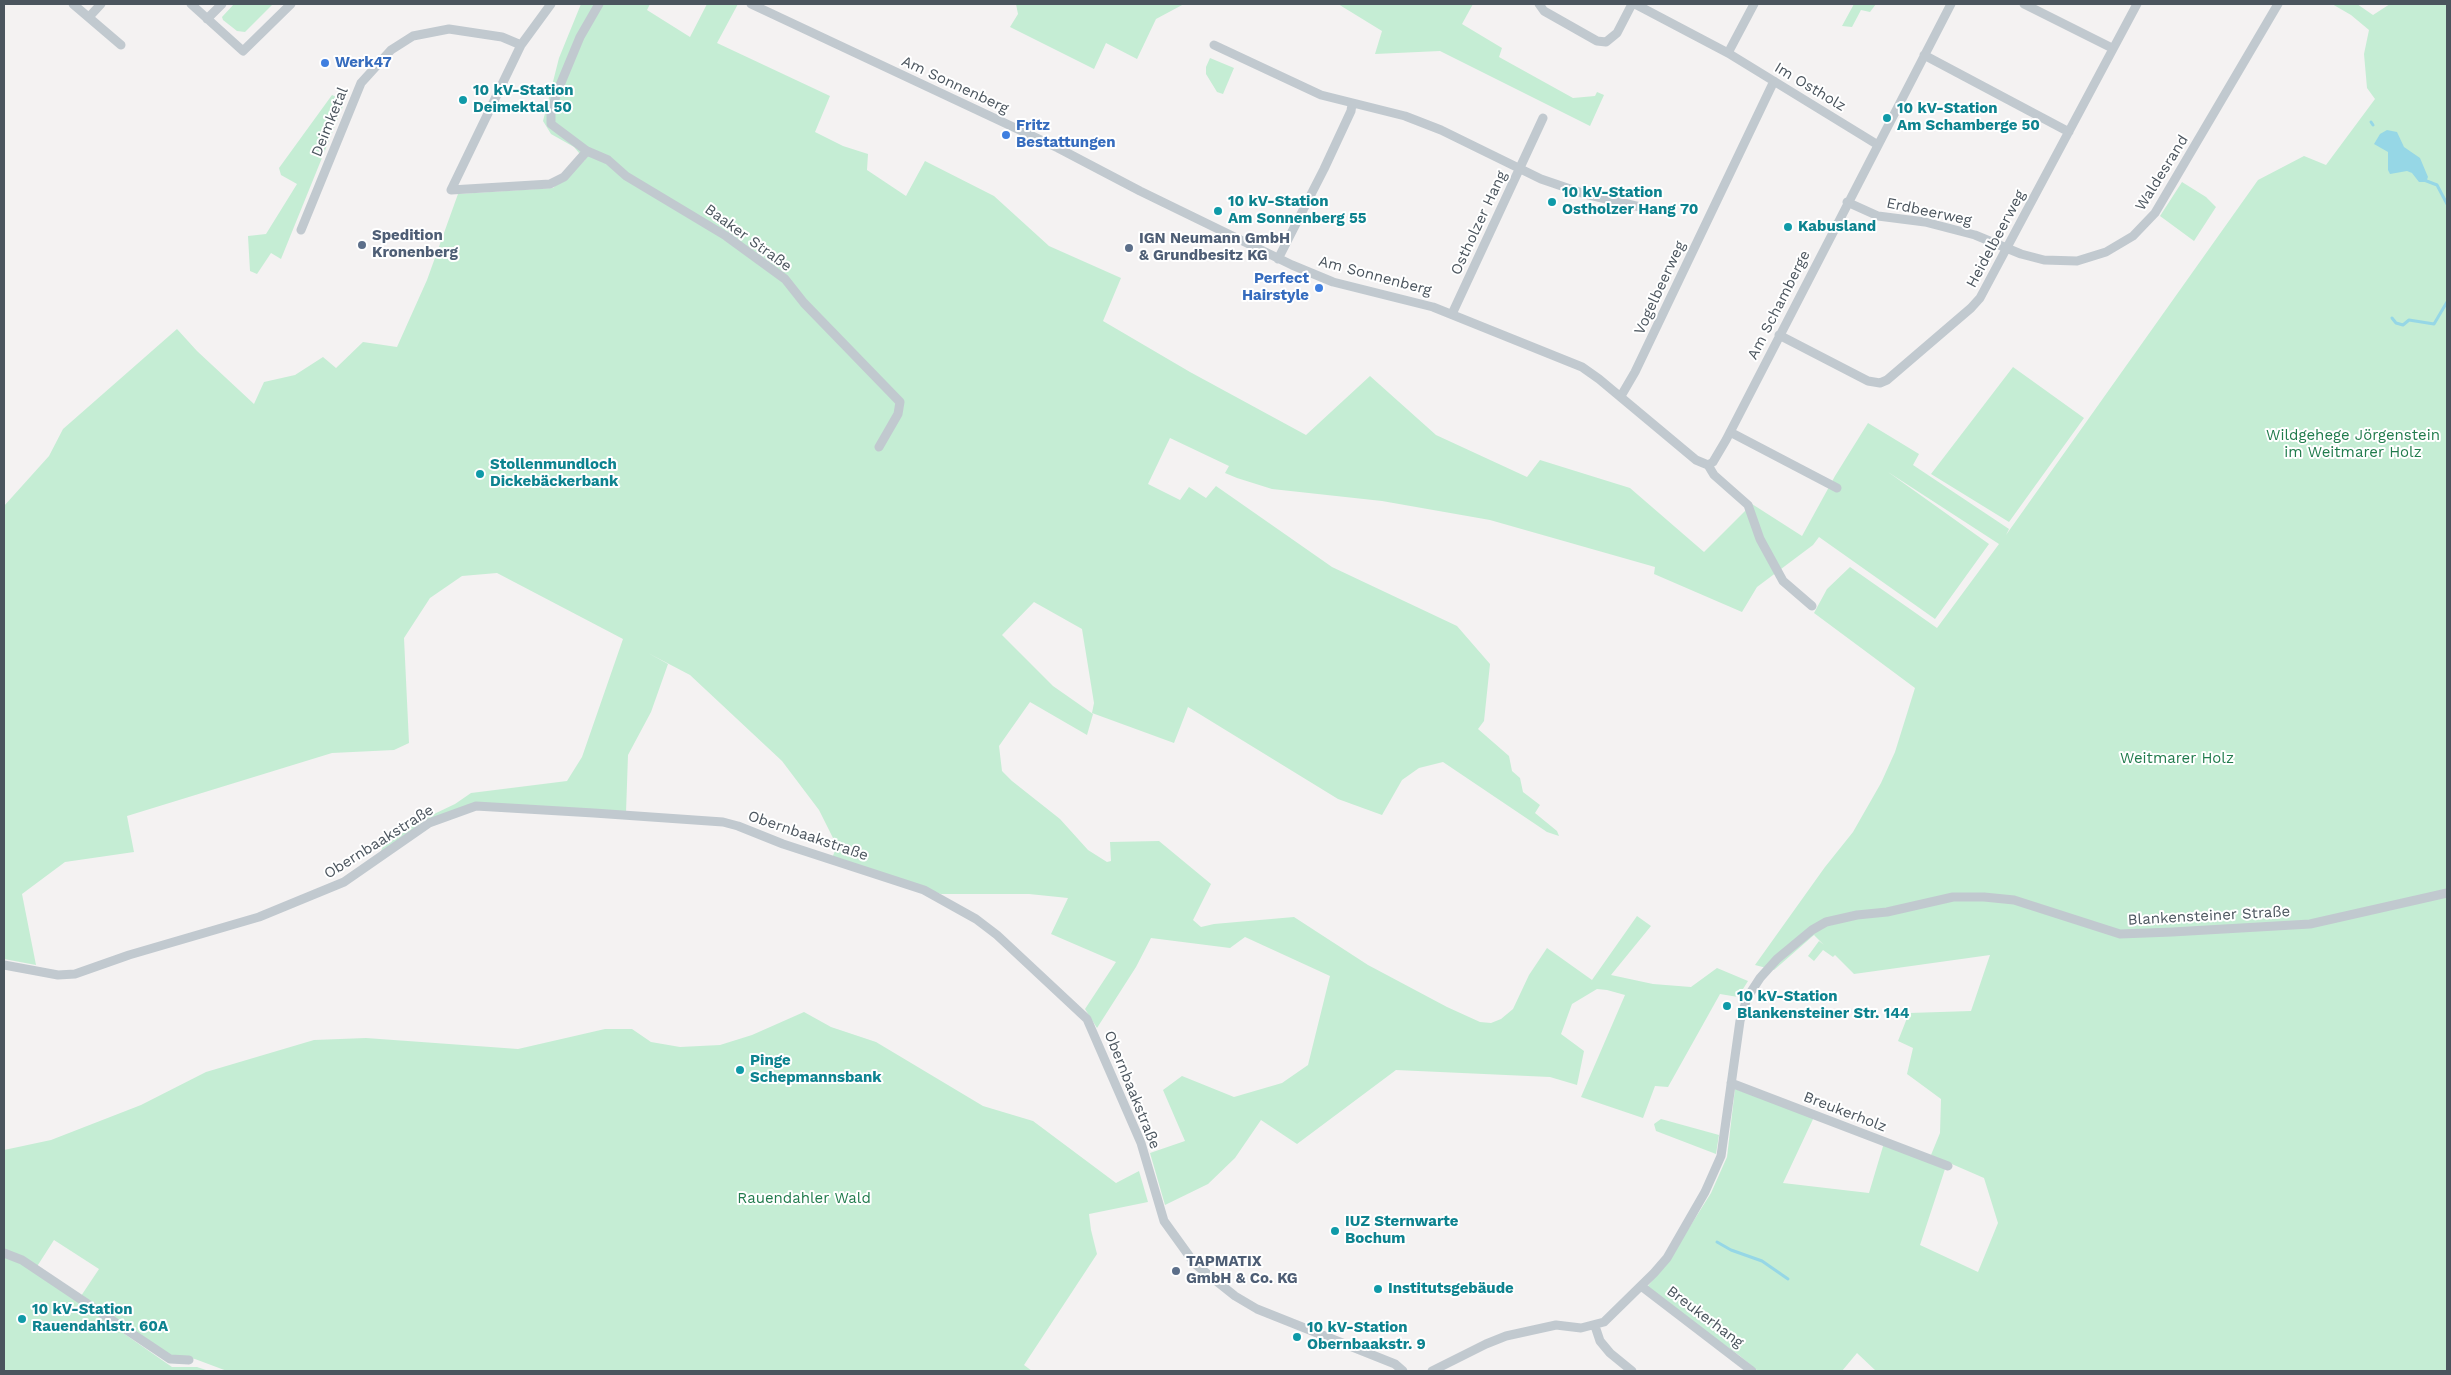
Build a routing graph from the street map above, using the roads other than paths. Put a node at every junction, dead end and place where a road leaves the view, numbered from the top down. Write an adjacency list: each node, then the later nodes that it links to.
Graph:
1 (73, 4): 16 (street)
2 (101, 4): 16 (street)
3 (191, 4): 17 (street)
4 (222, 4): 17 (street)
5 (291, 4): 17 (street)
6 (551, 4): 19 (street)
7 (599, 4): 29 (street, Baaker Straße)
8 (751, 4): 35 (street, Am Sonnenberg)
9 (1538, 4): 10 (street, Im Ostholz)
10 (1637, 4): 22 (street, Im Ostholz)
11 (1754, 4): 22 (street)
12 (1951, 4): 23 (street, Am Schamberge)
13 (2024, 4): 21 (street)
14 (2136, 4): 21 (street, Heidelbeerweg)
15 (2278, 4): 34 (street, Waldesrand)
16 (89, 17): 18 (street)
17 (207, 19)
18 (121, 45)
19 (521, 45): 29 (street); 33 (street, Deimketal)
20 (1214, 46): 25 (street, Ostholzer Hang)
21 (2112, 48): 27 (street, Heidelbeerweg)
22 (1728, 53): 24 (street, Im Ostholz)
23 (1924, 55): 27 (street); 28 (street, Am Schamberge)
24 (1774, 81): 28 (street, Im Ostholz); 38 (street, Vogelbeerweg)
25 (1352, 104): 30 (street, Ostholzer Hang); 35 (street)
26 (1542, 118): 30 (street)
27 (2069, 132): 34 (street, Heidelbeerweg)
28 (1878, 145): 31 (street, Am Schamberge)
29 (586, 151): 40 (street, Baaker Straße)
30 (1519, 170): 32 (street, Ostholzer Hang); 36 (street, Ostholzer Hang)
31 (1847, 202): 34 (street, Erdbeerweg); 37 (street, Am Schamberge)
32 (1653, 210)
33 (301, 230)
34 (2006, 248): 37 (street, Heidelbeerweg)
35 (1278, 259): 36 (street, Am Sonnenberg)
36 (1452, 314): 38 (street, Am Sonnenberg)
37 (1779, 335): 39 (street, Am Schamberge)
38 (1621, 396): 41 (street, Am Sonnenberg)
39 (1730, 432): 41 (street); 42 (street)
40 (879, 447)
41 (1708, 465): 43 (street, Am Sonnenberg)
42 (1837, 488)
43 (1812, 606)
44 (2447, 894): 46 (street, Blankensteiner Straße)
45 (4, 965): 53 (street, Obernbaakstraße)
46 (1732, 1083): 47 (street, Breukerholz); 49 (street, Blankensteiner Straße)
47 (1948, 1166)
48 (4, 1253): 51 (street)
49 (1640, 1286): 50 (street, Blankensteiner Straße); 55 (street, Breukerhang)
50 (1595, 1326): 52 (street); 54 (street)
51 (189, 1360)
52 (1628, 1370)
53 (1403, 1371)
54 (1432, 1371)
55 (1752, 1371)

